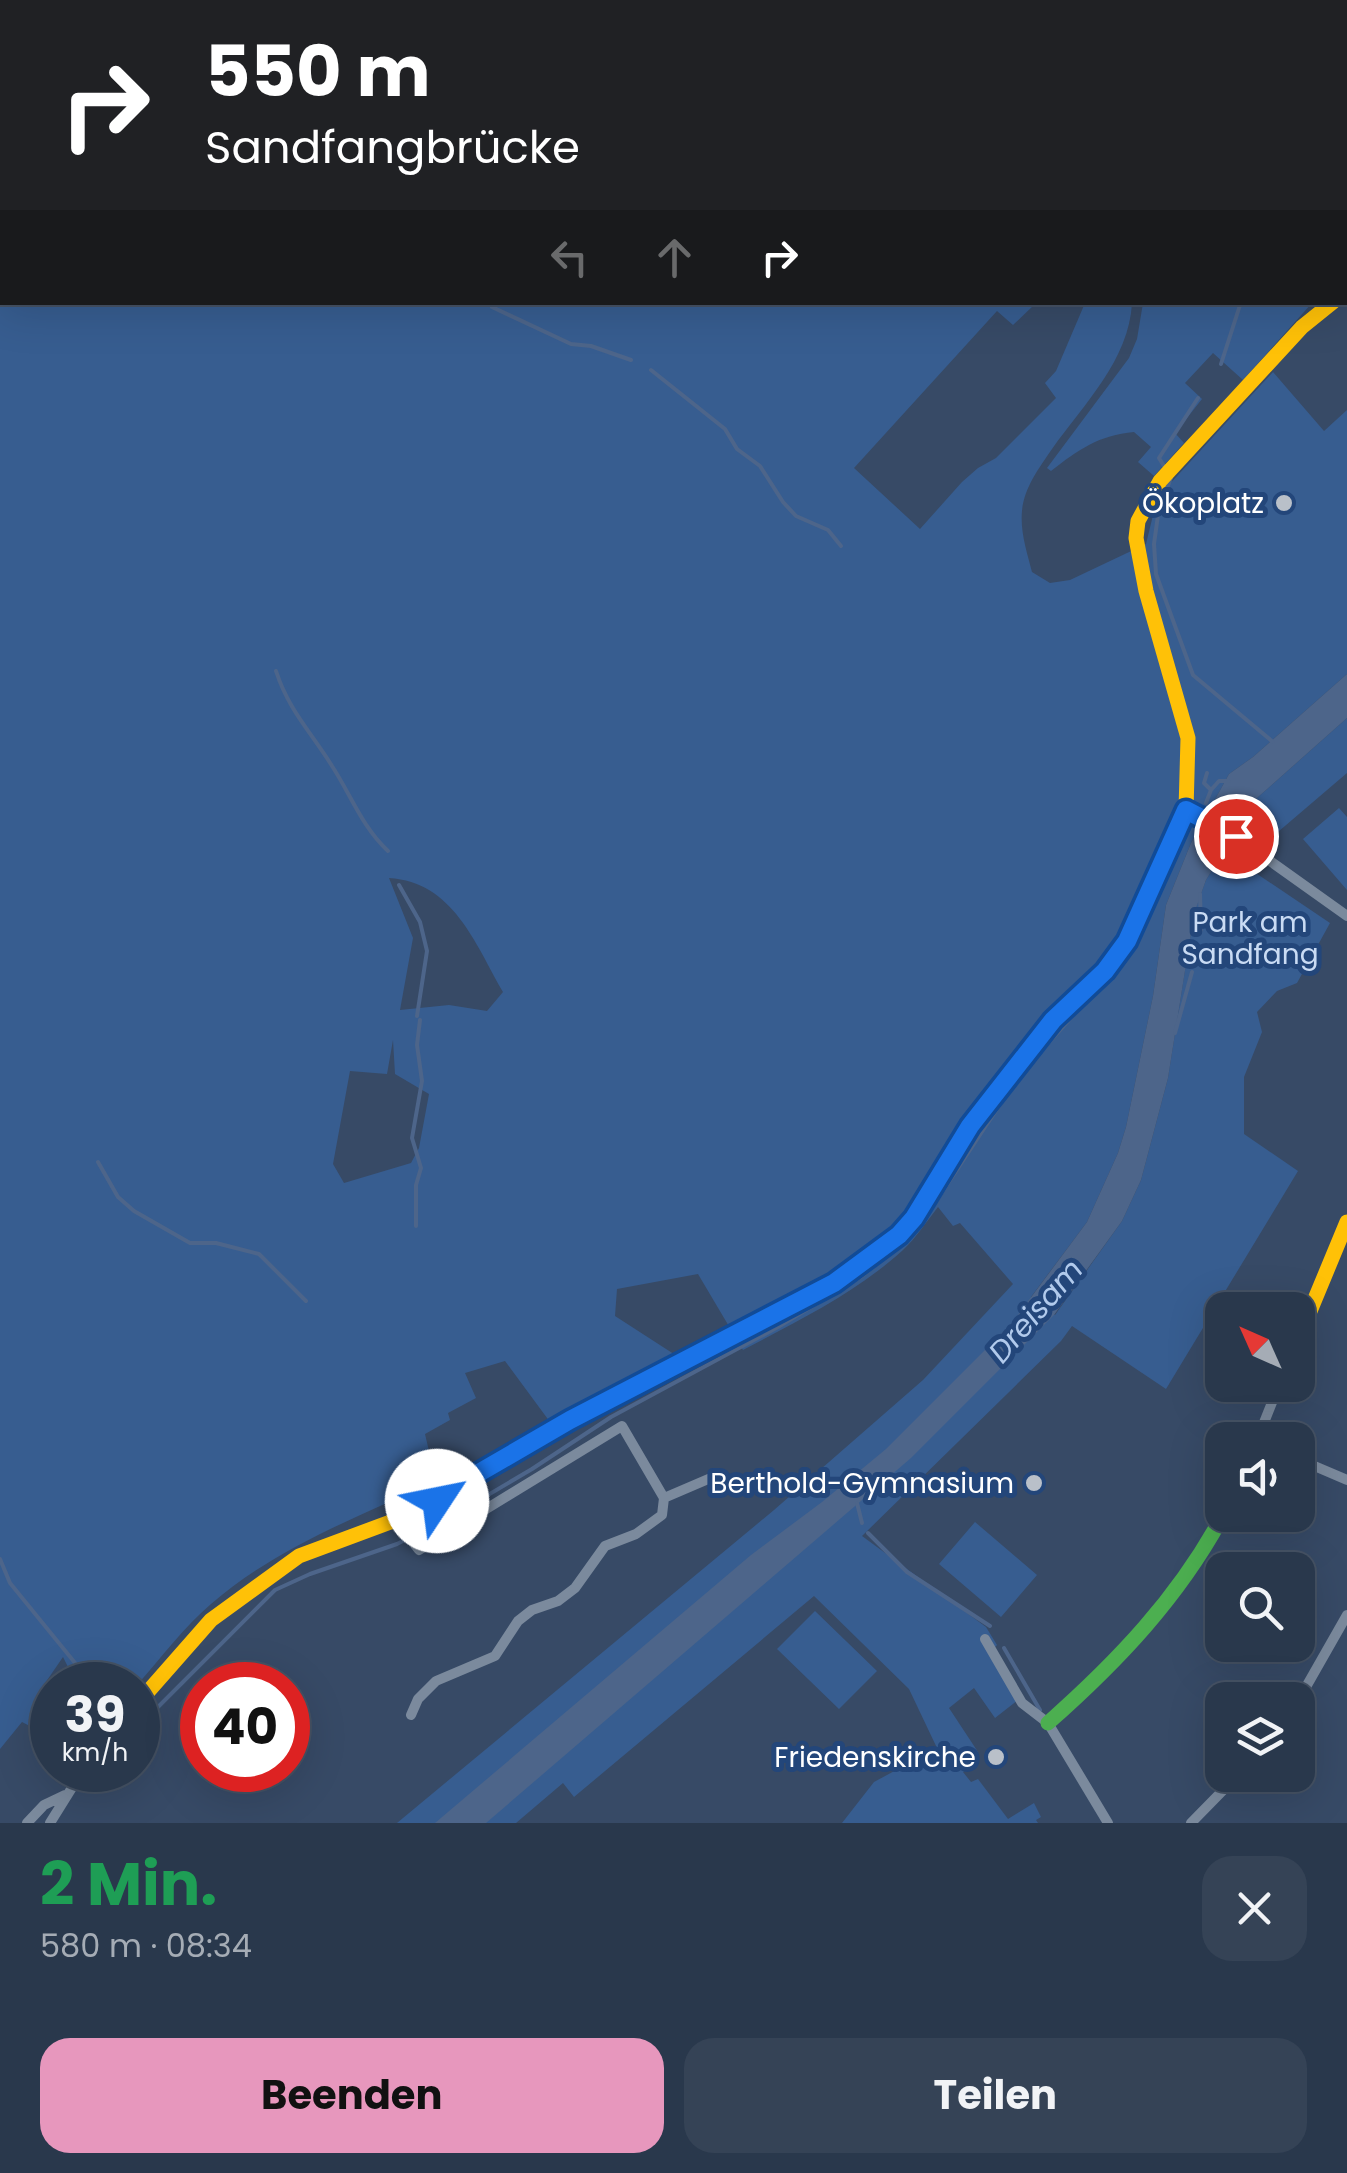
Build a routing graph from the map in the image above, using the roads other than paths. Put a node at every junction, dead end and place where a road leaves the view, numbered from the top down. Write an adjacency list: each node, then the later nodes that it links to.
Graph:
1 (1329, 305): 2 (street)
2 (1191, 813): 3 (street); 11 (street)
3 (1347, 916)
4 (1347, 1222): 5 (street)
5 (1341, 1252): 6 (street)
6 (1315, 1305)
7 (1315, 1467): 9 (street)
8 (713, 1477): 10 (street)
9 (1347, 1480)
10 (664, 1498): 11 (street); 17 (street)
11 (399, 1525): 15 (street)
12 (1213, 1532): 18 (street)
13 (1347, 1616): 16 (street)
14 (985, 1639): 18 (street)
15 (160, 1677)
16 (1309, 1682)
17 (411, 1716)
18 (1048, 1722): 23 (street)
19 (1221, 1792): 24 (street)
20 (66, 1794): 21 (street); 22 (street)
21 (27, 1823)
22 (50, 1823)
23 (1108, 1823)
24 (1191, 1823)

